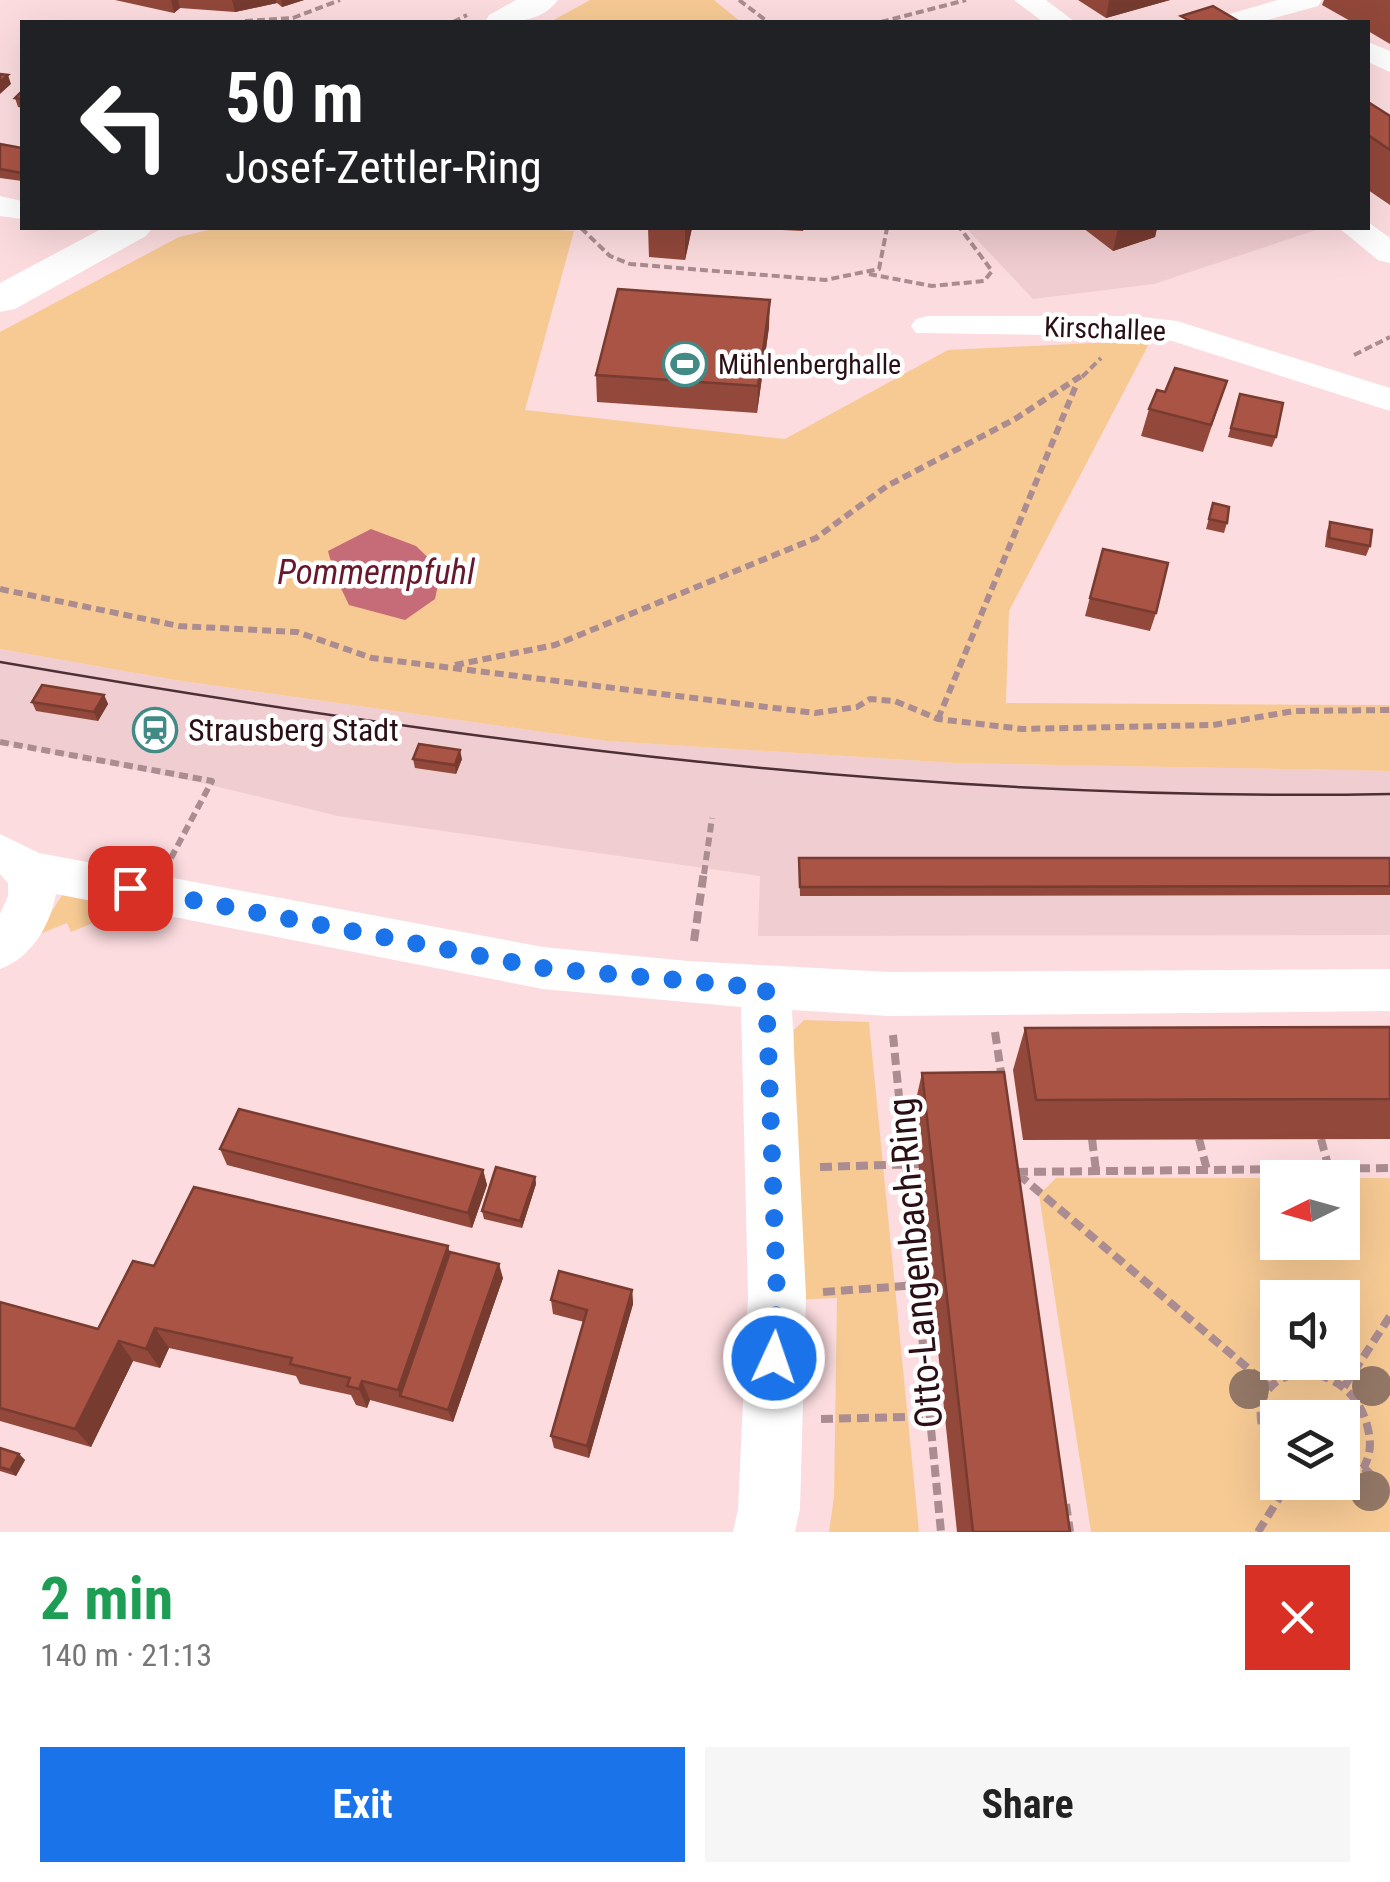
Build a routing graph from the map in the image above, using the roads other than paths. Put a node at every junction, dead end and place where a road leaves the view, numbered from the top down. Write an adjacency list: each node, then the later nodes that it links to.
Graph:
1 (541, 0): 4 (main road)
2 (1028, 0): 5 (street)
3 (1299, 2): 6 (street); 7 (street)
4 (504, 20)
5 (1058, 20)
6 (1239, 20)
7 (1318, 20)
8 (116, 230): 11 (main road)
9 (1358, 230): 10 (street)
10 (1390, 253)
11 (0, 300)
12 (928, 326): 13 (street, Kirschallee)
13 (1390, 400)
14 (14, 861): 15 (street); 16 (street)
15 (0, 948)
16 (766, 988): 17 (street); 18 (street)
17 (1390, 990)
18 (764, 1532)

